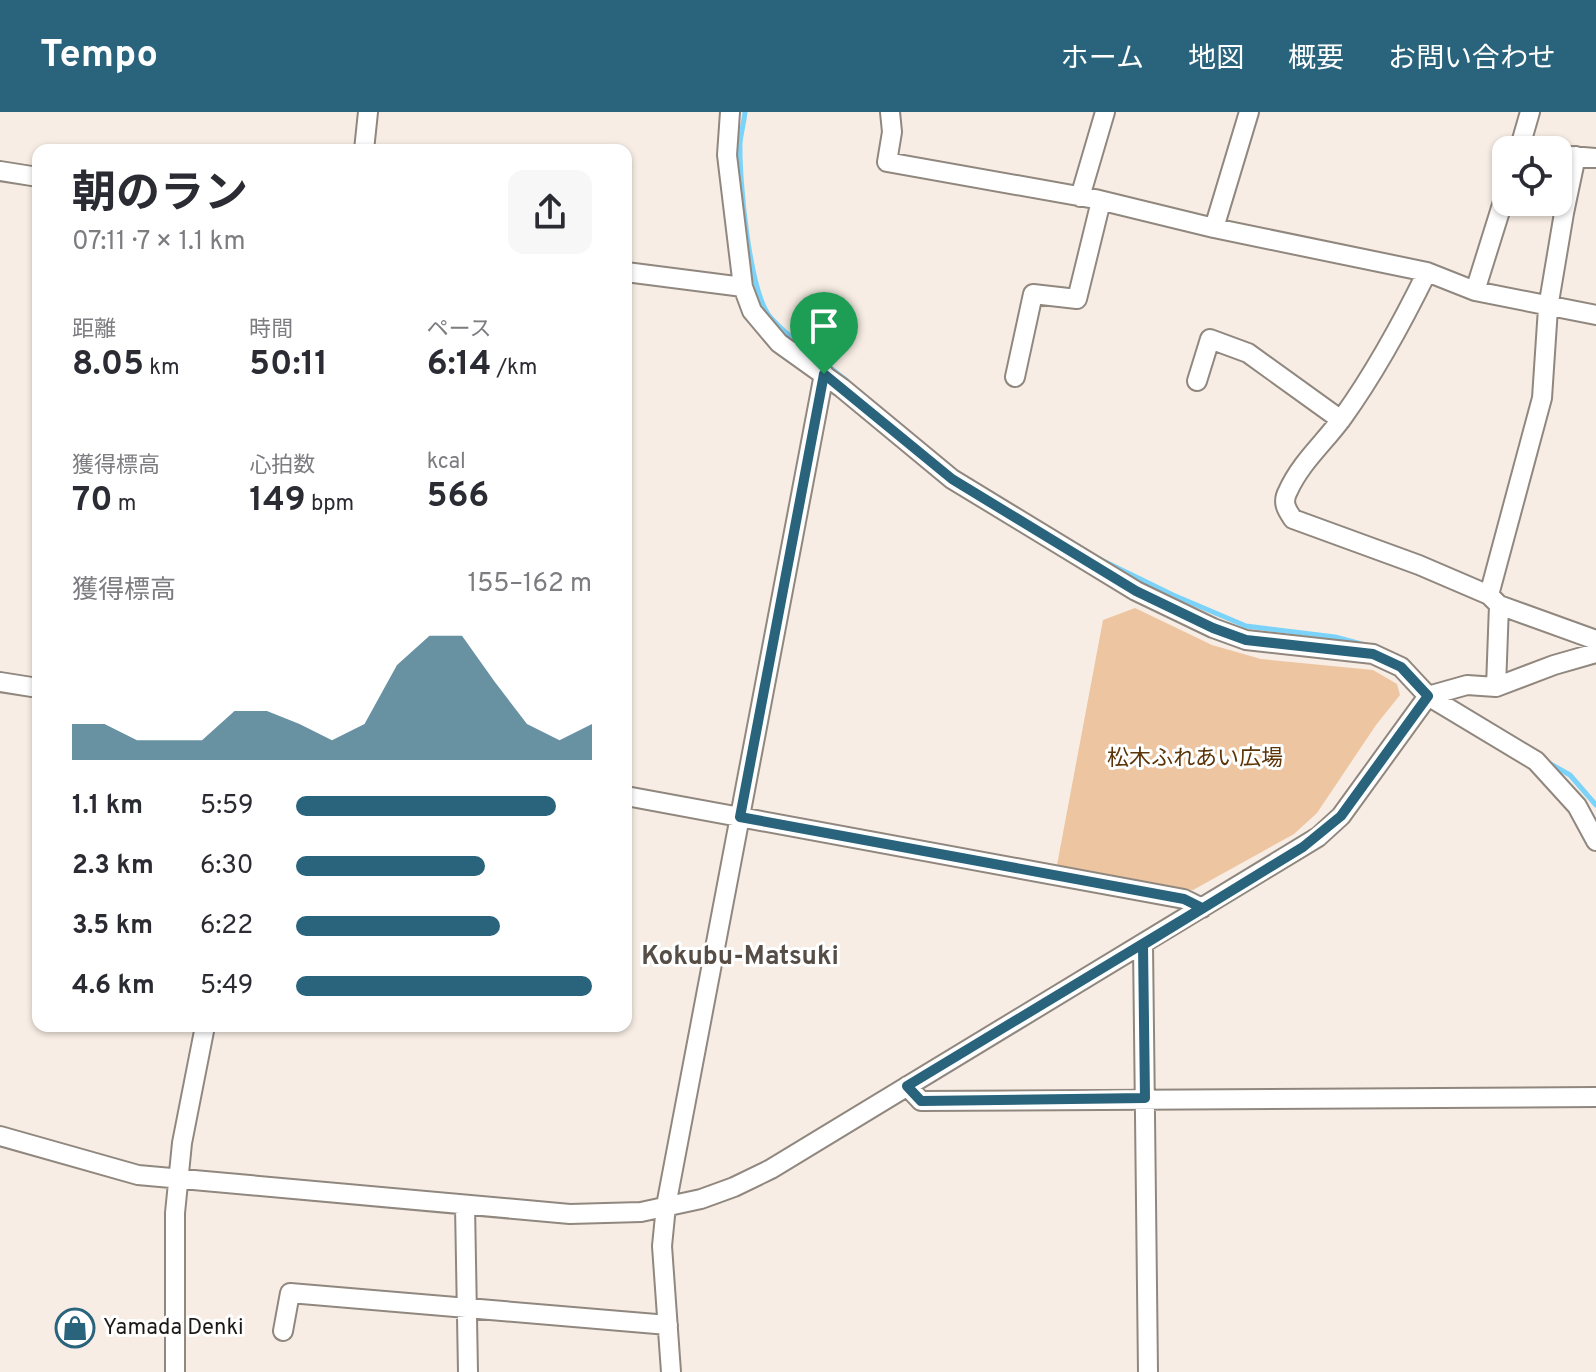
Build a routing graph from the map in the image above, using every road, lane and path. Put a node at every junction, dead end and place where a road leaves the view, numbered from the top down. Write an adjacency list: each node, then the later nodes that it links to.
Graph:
1 (368, 112): 8 (street)
2 (730, 112): 20 (street)
3 (890, 112): 13 (street)
4 (1105, 112): 13 (street)
5 (1249, 112): 17 (street)
6 (1530, 112): 7 (street)
7 (1523, 136)
8 (365, 144)
9 (1572, 156): 10 (street)
10 (1596, 158)
11 (0, 171): 12 (street)
12 (32, 176)
13 (1080, 197): 14 (street)
14 (1101, 201): 17 (street); 25 (street)
15 (1498, 216): 21 (street)
16 (1563, 216): 22 (street)
17 (1214, 228): 18 (street)
18 (1427, 272): 21 (street); 27 (street)
19 (632, 273): 20 (street)
20 (743, 287): 24 (street)
21 (1475, 291): 22 (street)
22 (1548, 308): 23 (street); 28 (street)
23 (1596, 315)
24 (824, 374): 34 (street); 36 (street)
25 (1015, 377)
26 (1197, 381): 27 (street)
27 (1341, 420): 28 (street)
28 (1494, 600): 29 (street); 33 (street)
29 (1596, 640)
30 (1596, 653): 33 (street)
31 (0, 682): 32 (street)
32 (32, 687)
33 (1496, 687): 34 (street)
34 (1428, 696): 37 (street); 38 (street)
35 (632, 797): 36 (street)
36 (740, 817): 38 (street); 47 (street)
37 (1595, 837)
38 (1202, 908): 39 (street)
39 (1143, 945): 41 (street); 43 (street)
40 (204, 1032): 45 (street)
41 (907, 1086): 43 (street); 47 (street)
42 (1596, 1097): 43 (street)
43 (1145, 1098): 54 (street)
44 (0, 1136): 45 (street)
45 (179, 1178): 46 (street); 51 (street)
46 (465, 1206): 47 (street); 48 (street)
47 (666, 1206): 49 (street)
48 (468, 1310): 49 (street); 50 (street); 52 (street)
49 (668, 1325): 53 (street)
50 (283, 1331)
51 (175, 1372)
52 (468, 1372)
53 (671, 1372)
54 (1148, 1372)

